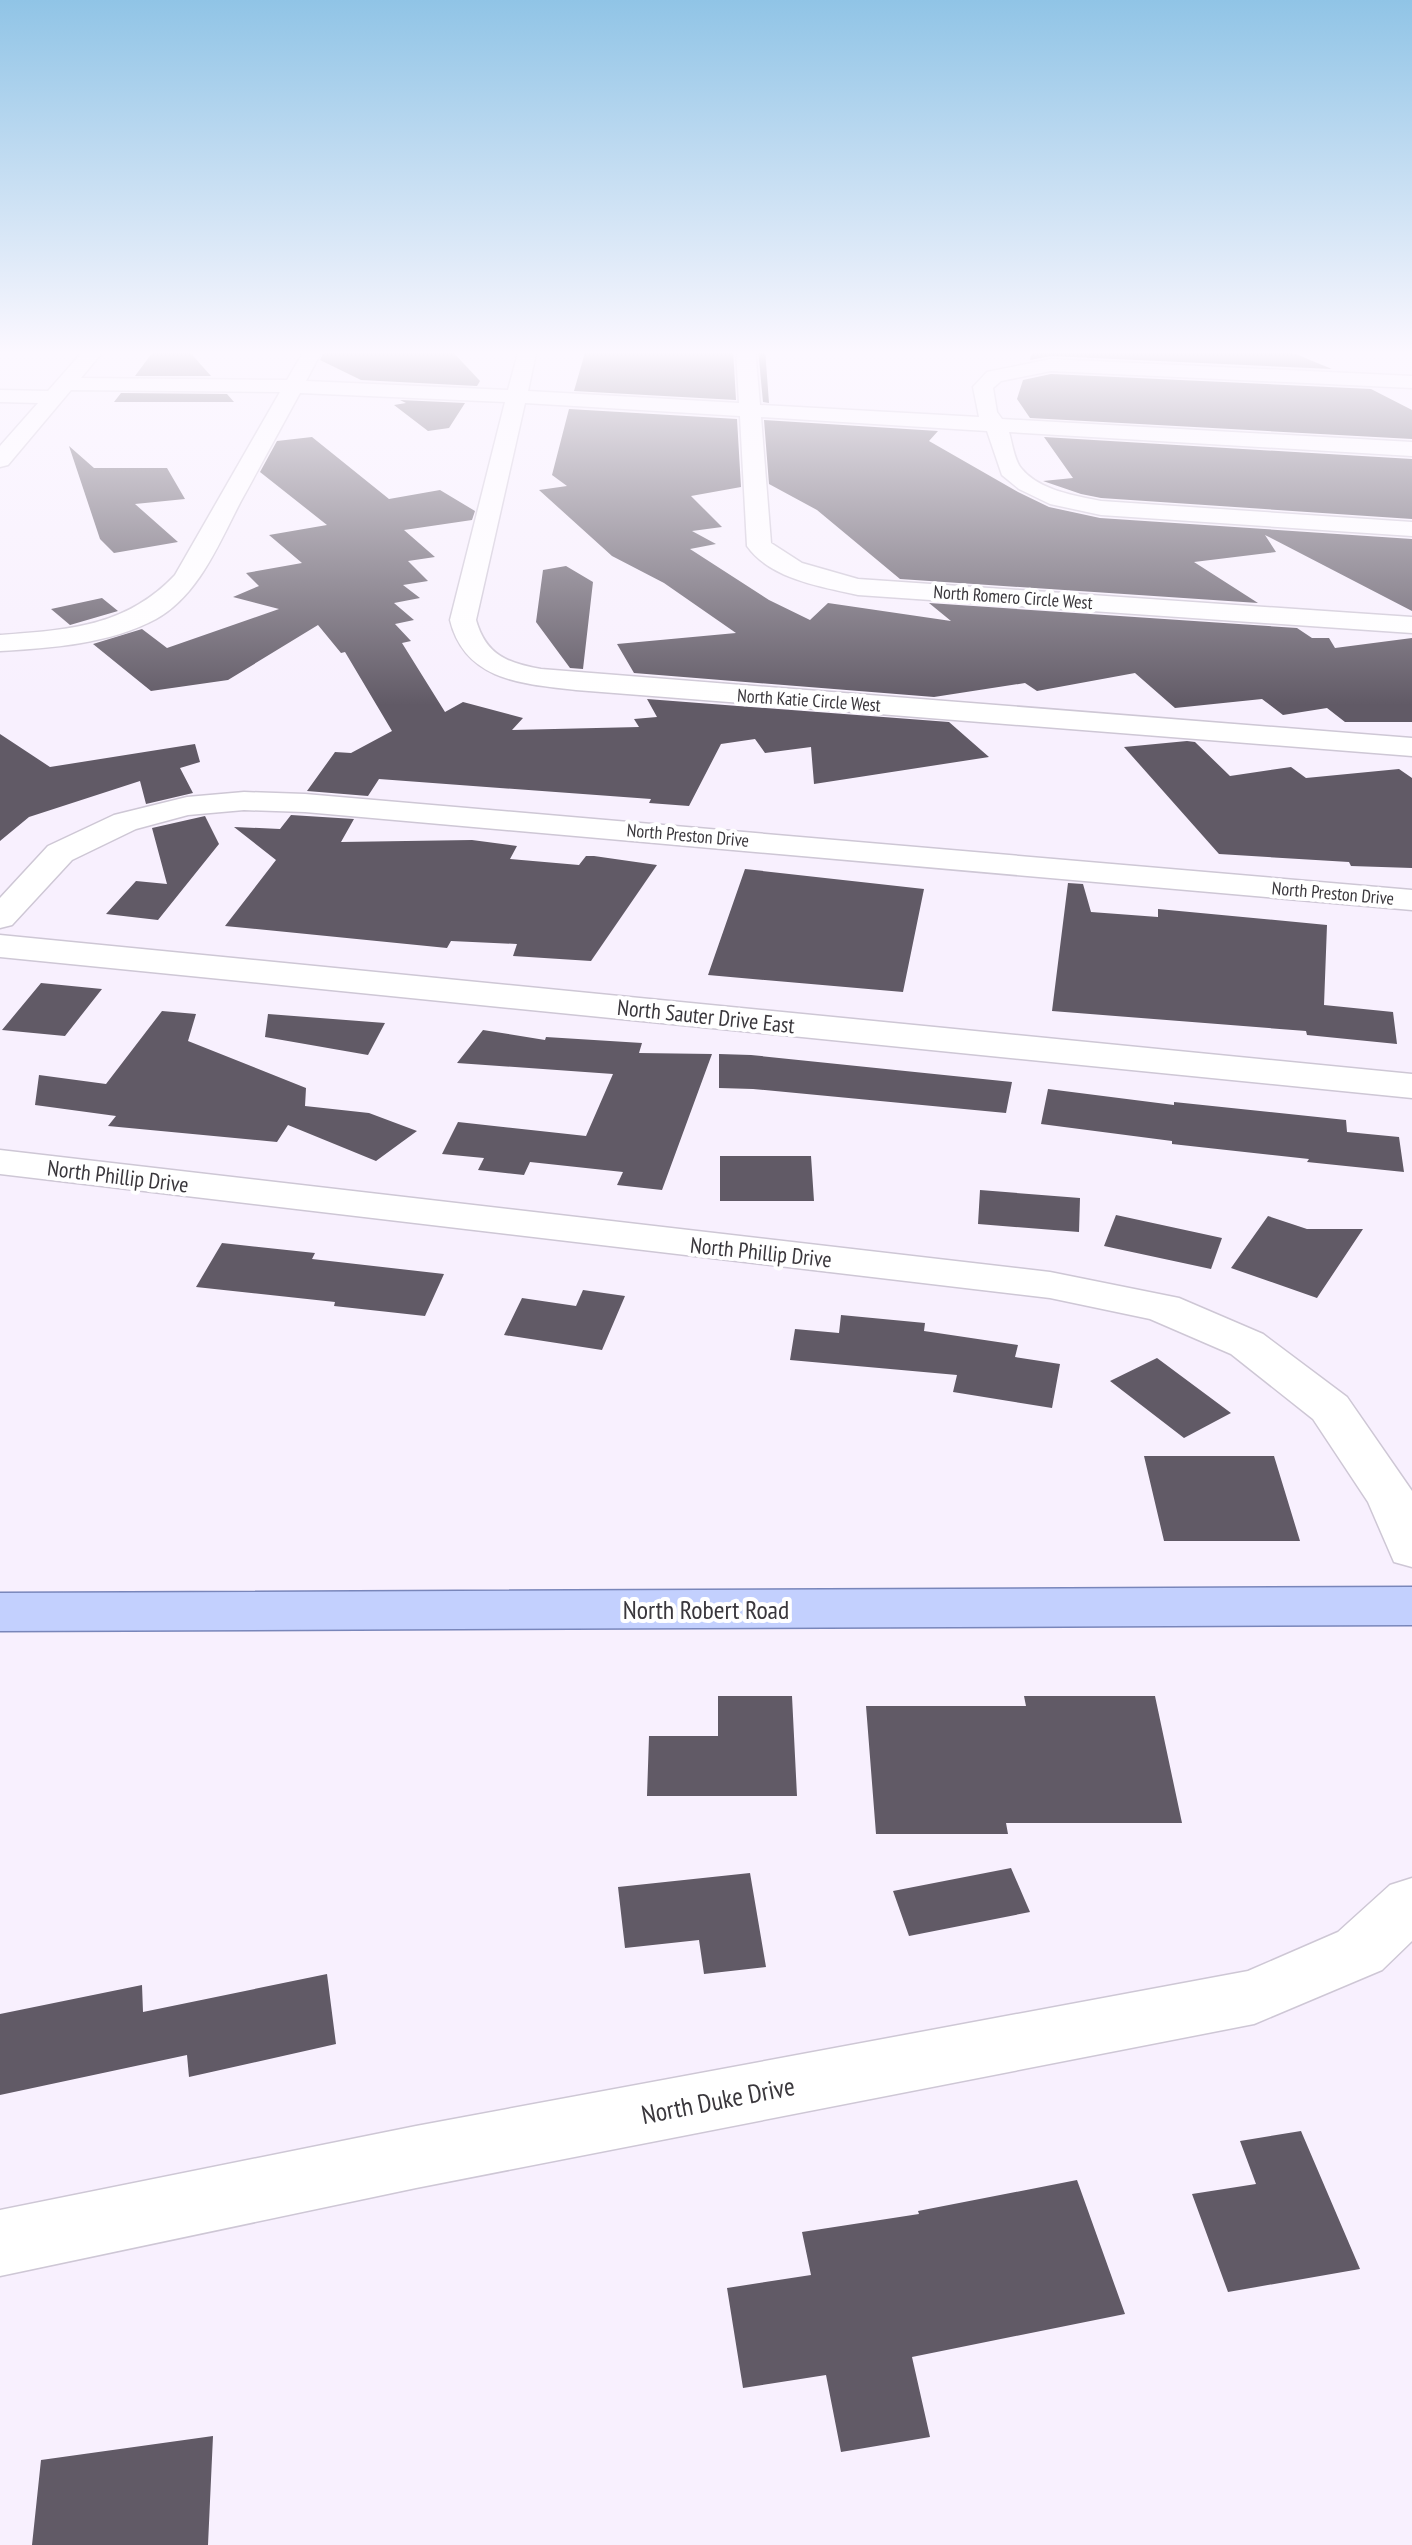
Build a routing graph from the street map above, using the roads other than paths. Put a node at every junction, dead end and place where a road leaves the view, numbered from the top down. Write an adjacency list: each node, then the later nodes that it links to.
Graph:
1 (248, 468): 7 (street)
2 (498, 468): 8 (street, North Katie Circle West)
3 (754, 468): 6 (street, North Romero Circle West)
4 (1009, 468): 5 (street)
5 (1412, 529)
6 (1412, 625)
7 (0, 643)
8 (1412, 747)
9 (1412, 900): 10 (street, North Preston Drive)
10 (0, 918)
11 (0, 946): 12 (street, North Sauter Drive East)
12 (1412, 1086)
13 (0, 1162): 14 (street, North Phillip Drive)
14 (1412, 1549)
15 (1412, 1606): 16 (main road, North Robert Road)
16 (0, 1612)
17 (1412, 1903): 18 (street, North Duke Drive)
18 (0, 2243)

